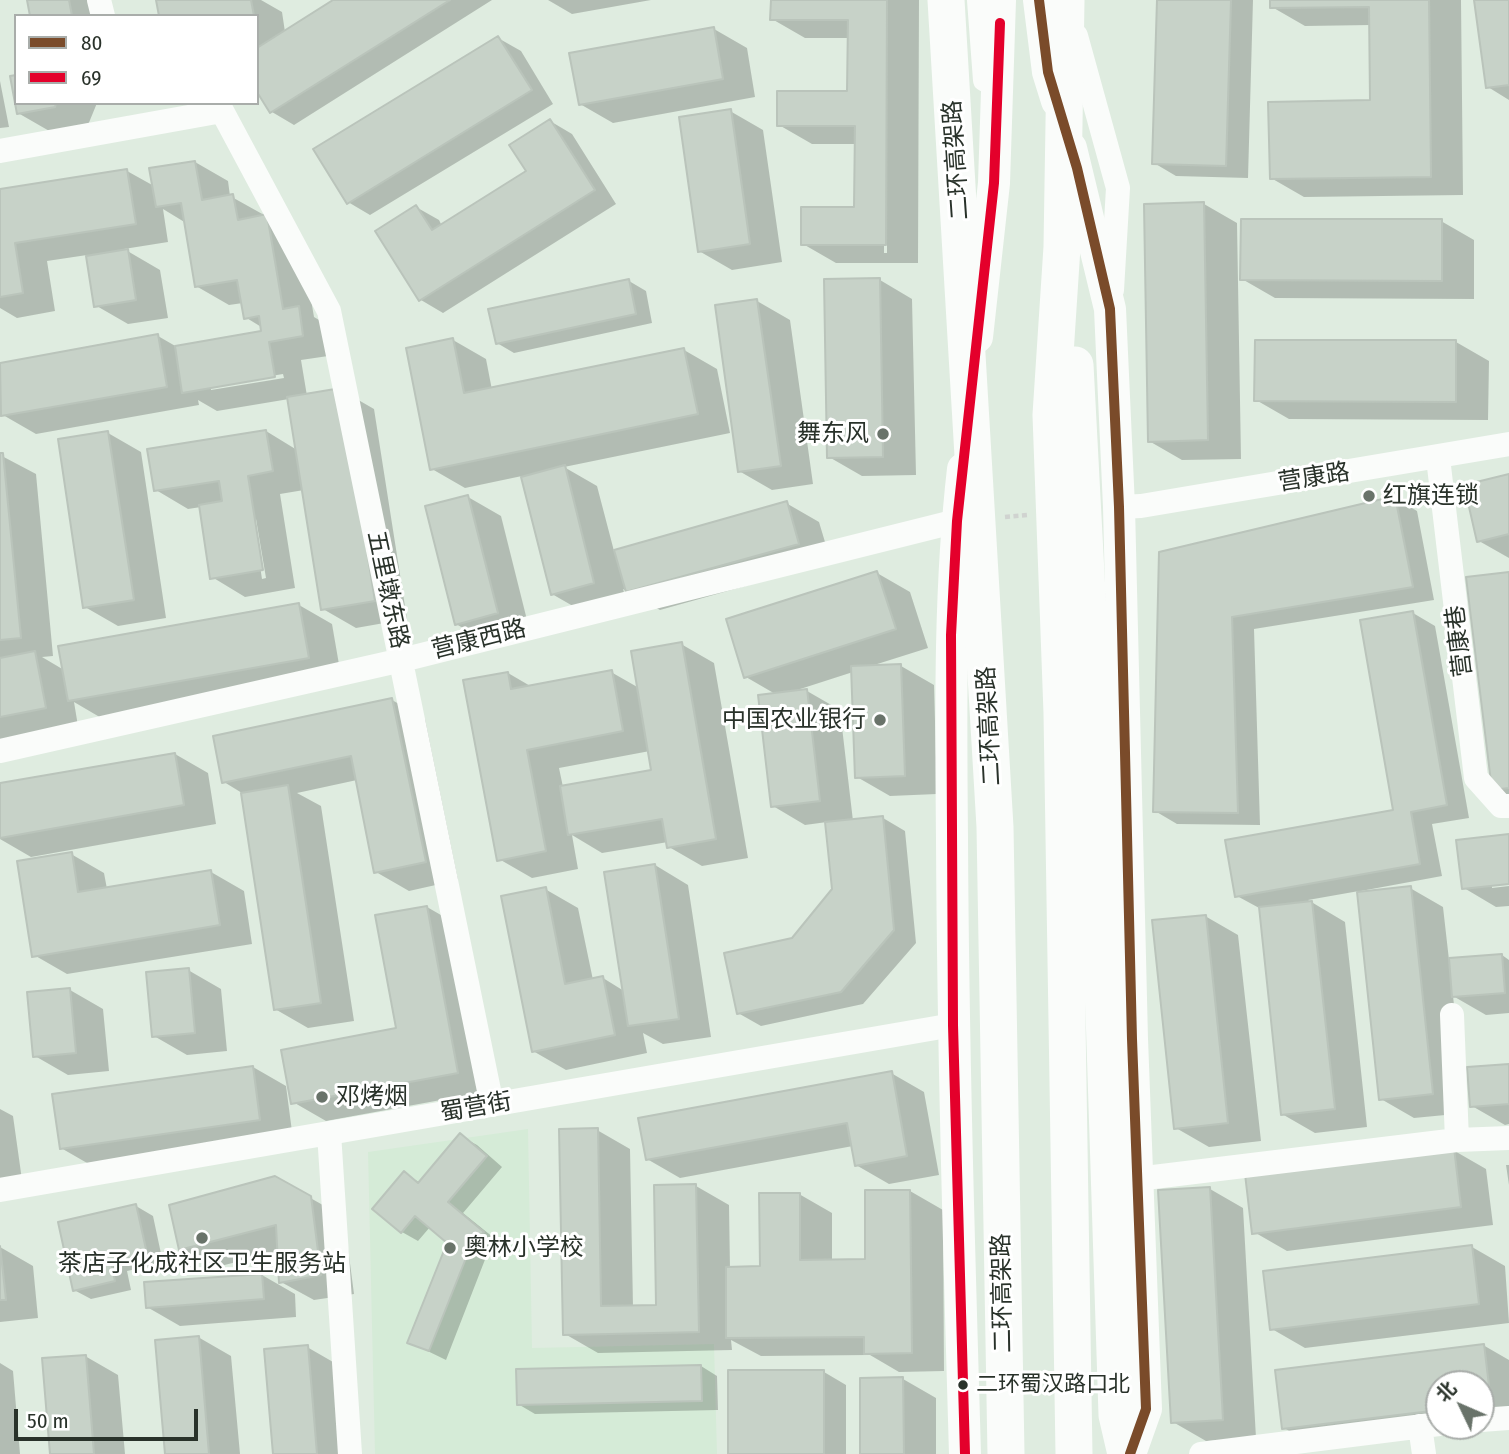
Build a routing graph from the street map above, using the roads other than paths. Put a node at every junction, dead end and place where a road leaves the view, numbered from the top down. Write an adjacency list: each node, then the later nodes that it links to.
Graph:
1 (946, 0): 30 (highway, 二环高架路)
2 (979, 0): 9 (street)
3 (1000, 0): 9 (main road)
4 (1039, 0): 11 (main road)
5 (1066, 0): 10 (highway)
6 (1076, 0): 11 (street)
7 (217, 107): 8 (street); 16 (street, 五里墩东路)
8 (0, 151)
9 (994, 183): 15 (main road)
10 (1062, 247): 31 (highway); 32 (highway)
11 (1110, 309): 14 (main road)
12 (1509, 444): 13 (street, 营康路)
13 (1438, 458): 14 (street, 营康路); 18 (street, 营康巷)
14 (1119, 507): 25 (main road)
15 (957, 522): 16 (street, 营康西路); 20 (main road)
16 (401, 660): 17 (street, 营康西路); 21 (street, 五里墩东路)
17 (0, 751)
18 (1509, 806)
19 (1452, 1015): 24 (street)
20 (953, 1025): 21 (street, 蜀营街); 29 (main road)
21 (492, 1105): 22 (street, 蜀营街)
22 (329, 1133): 26 (street, 蜀营街); 28 (street)
23 (1509, 1138): 24 (street)
24 (1457, 1140): 25 (street)
25 (1137, 1179): 32 (main road)
26 (0, 1190)
27 (1425, 1426): 33 (street)
28 (351, 1454)
29 (965, 1454)
30 (1006, 1454)
31 (1074, 1454)
32 (1128, 1454)
33 (1201, 1454)

